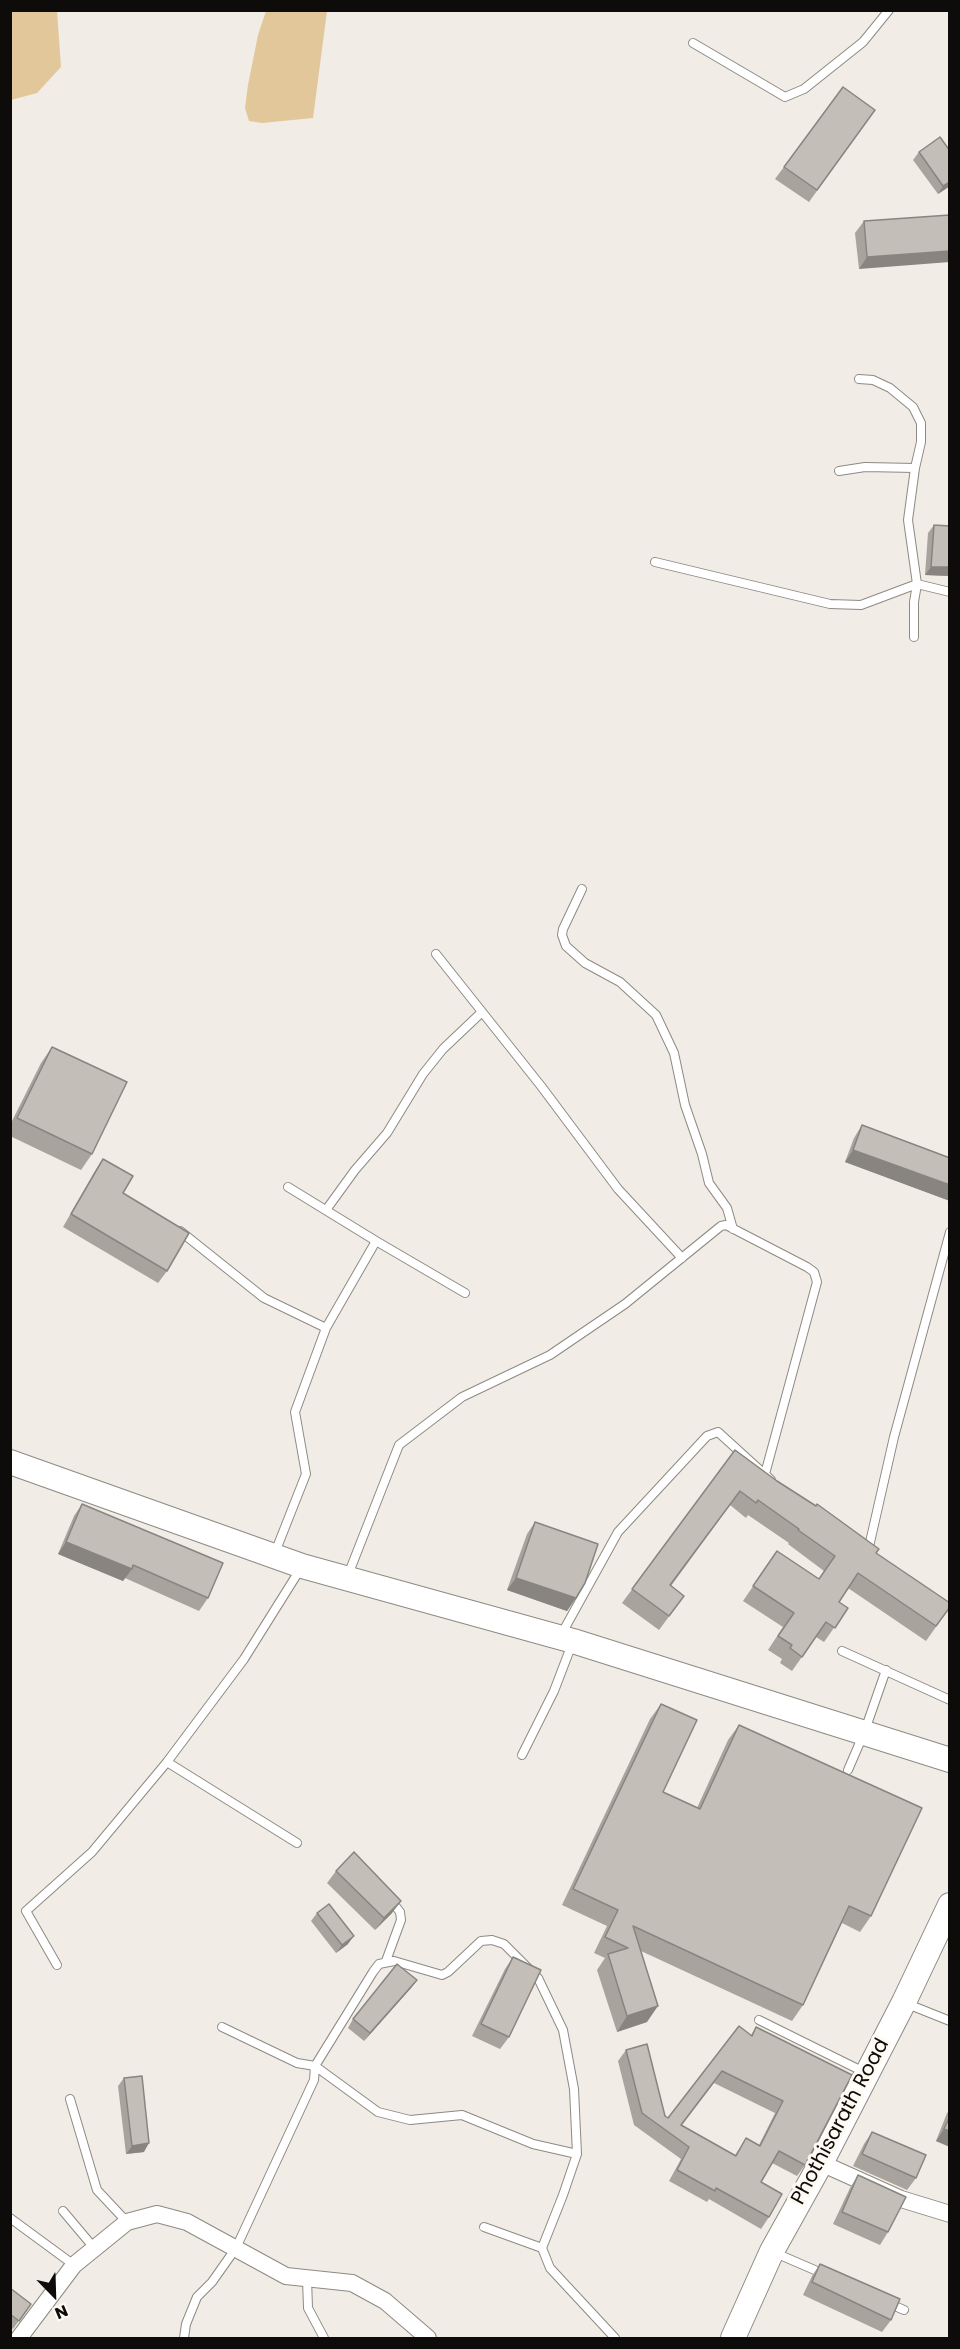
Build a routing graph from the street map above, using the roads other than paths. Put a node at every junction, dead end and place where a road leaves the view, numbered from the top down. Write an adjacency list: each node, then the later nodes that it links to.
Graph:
1 (889, 10): 2 (lane)
2 (693, 43)
3 (859, 379): 4 (lane)
4 (915, 468): 5 (lane); 7 (lane)
5 (839, 471)
6 (655, 562): 7 (lane)
7 (917, 584): 8 (lane); 9 (lane)
8 (950, 591)
9 (914, 638)
10 (582, 889): 16 (lane)
11 (436, 954): 12 (lane)
12 (482, 1012): 14 (lane); 19 (lane)
13 (288, 1187): 14 (lane)
14 (326, 1210): 18 (lane)
15 (169, 1224): 21 (lane)
16 (733, 1229): 19 (lane); 23 (lane)
17 (950, 1232): 26 (lane)
18 (376, 1241): 20 (lane); 21 (lane)
19 (682, 1258): 30 (lane)
20 (465, 1293)
21 (326, 1328): 27 (lane)
22 (10, 1462): 27 (street)
23 (765, 1474): 24 (lane); 31 (lane)
24 (782, 1489)
25 (858, 1544): 26 (lane)
26 (868, 1551): 28 (lane)
27 (274, 1556): 29 (street)
28 (877, 1557)
29 (302, 1566): 30 (street); 38 (lane)
30 (347, 1578): 31 (street)
31 (566, 1639): 35 (street); 36 (lane)
32 (842, 1651): 33 (lane)
33 (886, 1670): 34 (lane); 35 (lane)
34 (950, 1700)
35 (864, 1733): 37 (street); 39 (lane)
36 (522, 1755)
37 (950, 1760)
38 (167, 1762): 40 (lane); 44 (lane)
39 (848, 1770)
40 (297, 1844)
41 (382, 1891): 43 (lane)
42 (950, 1905): 45 (street, Phothisarath Road)
43 (386, 1961): 49 (lane); 52 (lane)
44 (57, 1965)
45 (904, 2002): 47 (lane); 50 (street, Phothisarath Road)
46 (759, 2020): 50 (lane)
47 (950, 2020)
48 (222, 2027): 49 (lane)
49 (315, 2066): 52 (lane); 59 (lane)
50 (866, 2073): 53 (street, Phothisarath Road)
51 (70, 2099): 57 (lane)
52 (577, 2154): 60 (lane)
53 (821, 2163): 55 (street); 62 (street, Phothisarath Road)
54 (63, 2211): 61 (lane)
55 (950, 2214)
56 (10, 2218): 63 (lane)
57 (127, 2222): 59 (street); 61 (street)
58 (484, 2227): 60 (lane)
59 (236, 2248): 65 (street); 69 (lane)
60 (542, 2248): 72 (lane)
61 (94, 2249): 63 (street)
62 (772, 2251): 64 (lane); 73 (street, Phothisarath Road)
63 (74, 2265): 68 (street)
64 (833, 2278)
65 (307, 2279): 70 (lane); 71 (street)
66 (884, 2301): 67 (lane)
67 (904, 2310)
68 (19, 2338)
69 (184, 2338)
70 (324, 2338)
71 (428, 2338)
72 (615, 2338)
73 (733, 2338)

